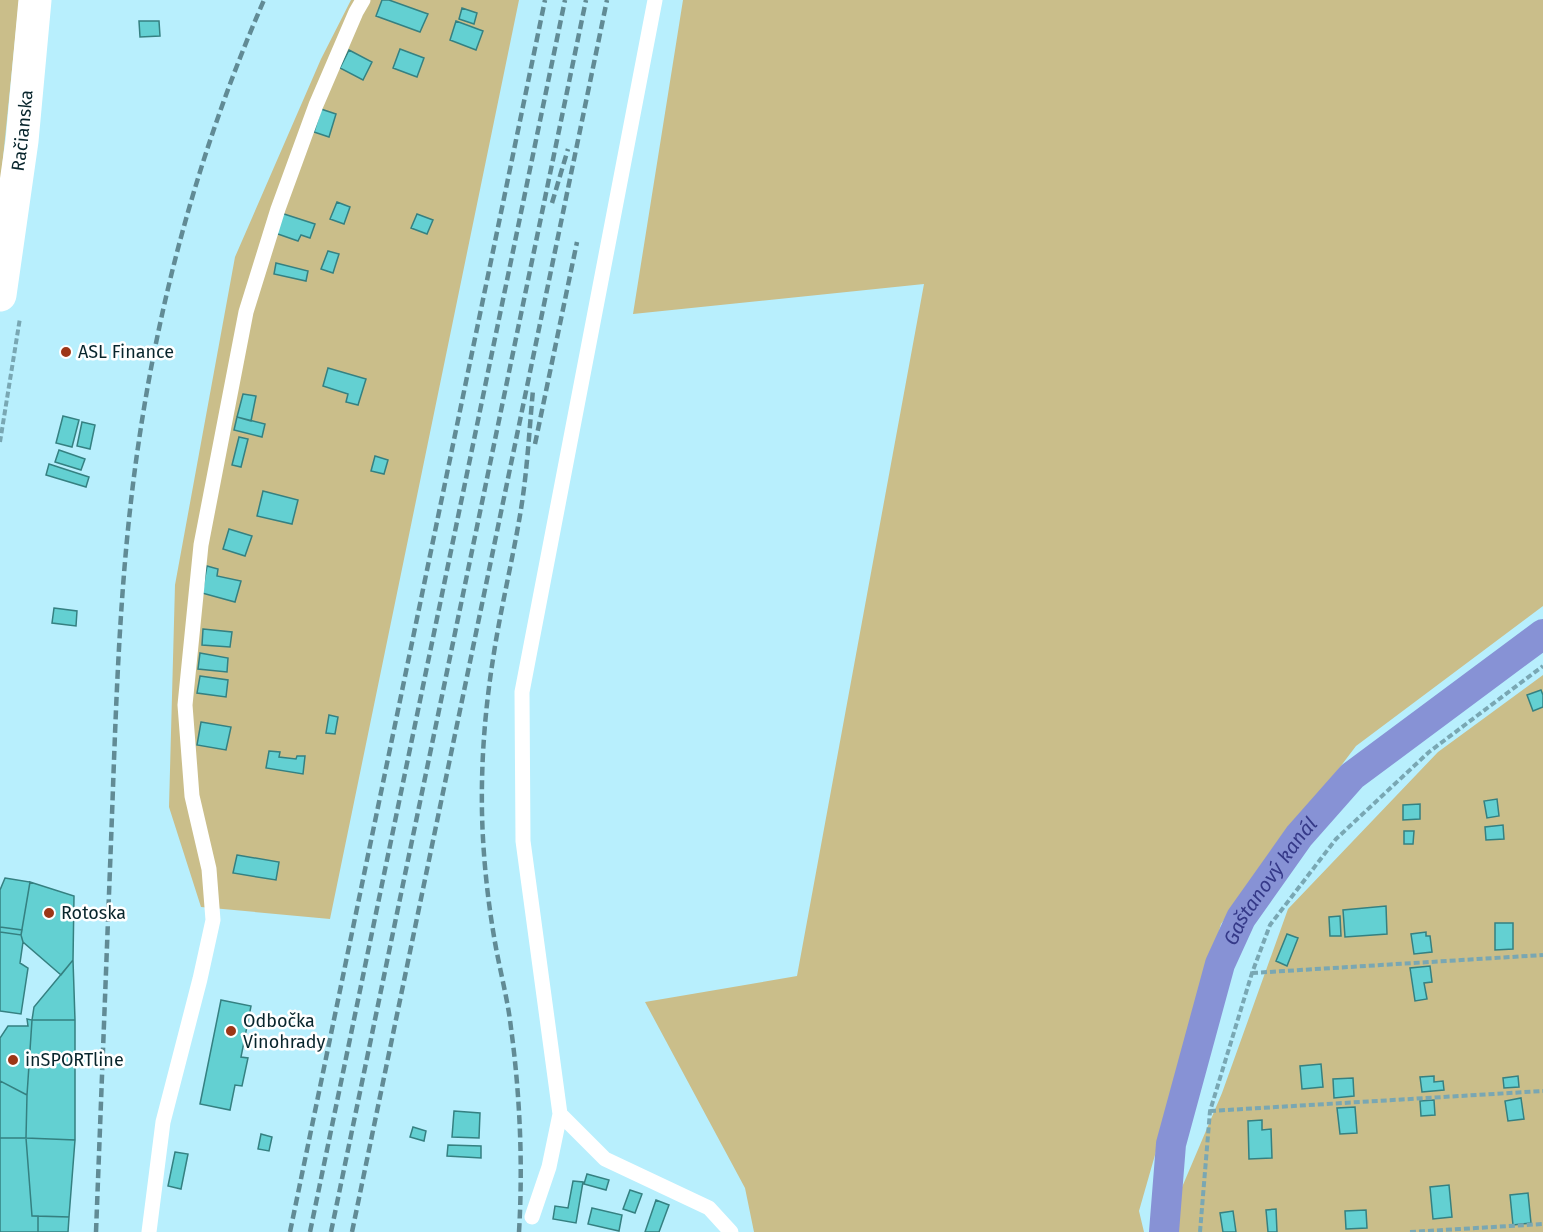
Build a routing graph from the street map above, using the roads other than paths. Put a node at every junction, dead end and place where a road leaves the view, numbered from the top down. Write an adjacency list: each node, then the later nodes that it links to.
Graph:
1 (34, 0): 4 (main road, Račianska)
2 (363, 0): 7 (lane)
3 (655, 0): 5 (lane)
4 (0, 294)
5 (560, 1114): 6 (lane); 8 (lane)
6 (532, 1217)
7 (149, 1232)
8 (731, 1232)

